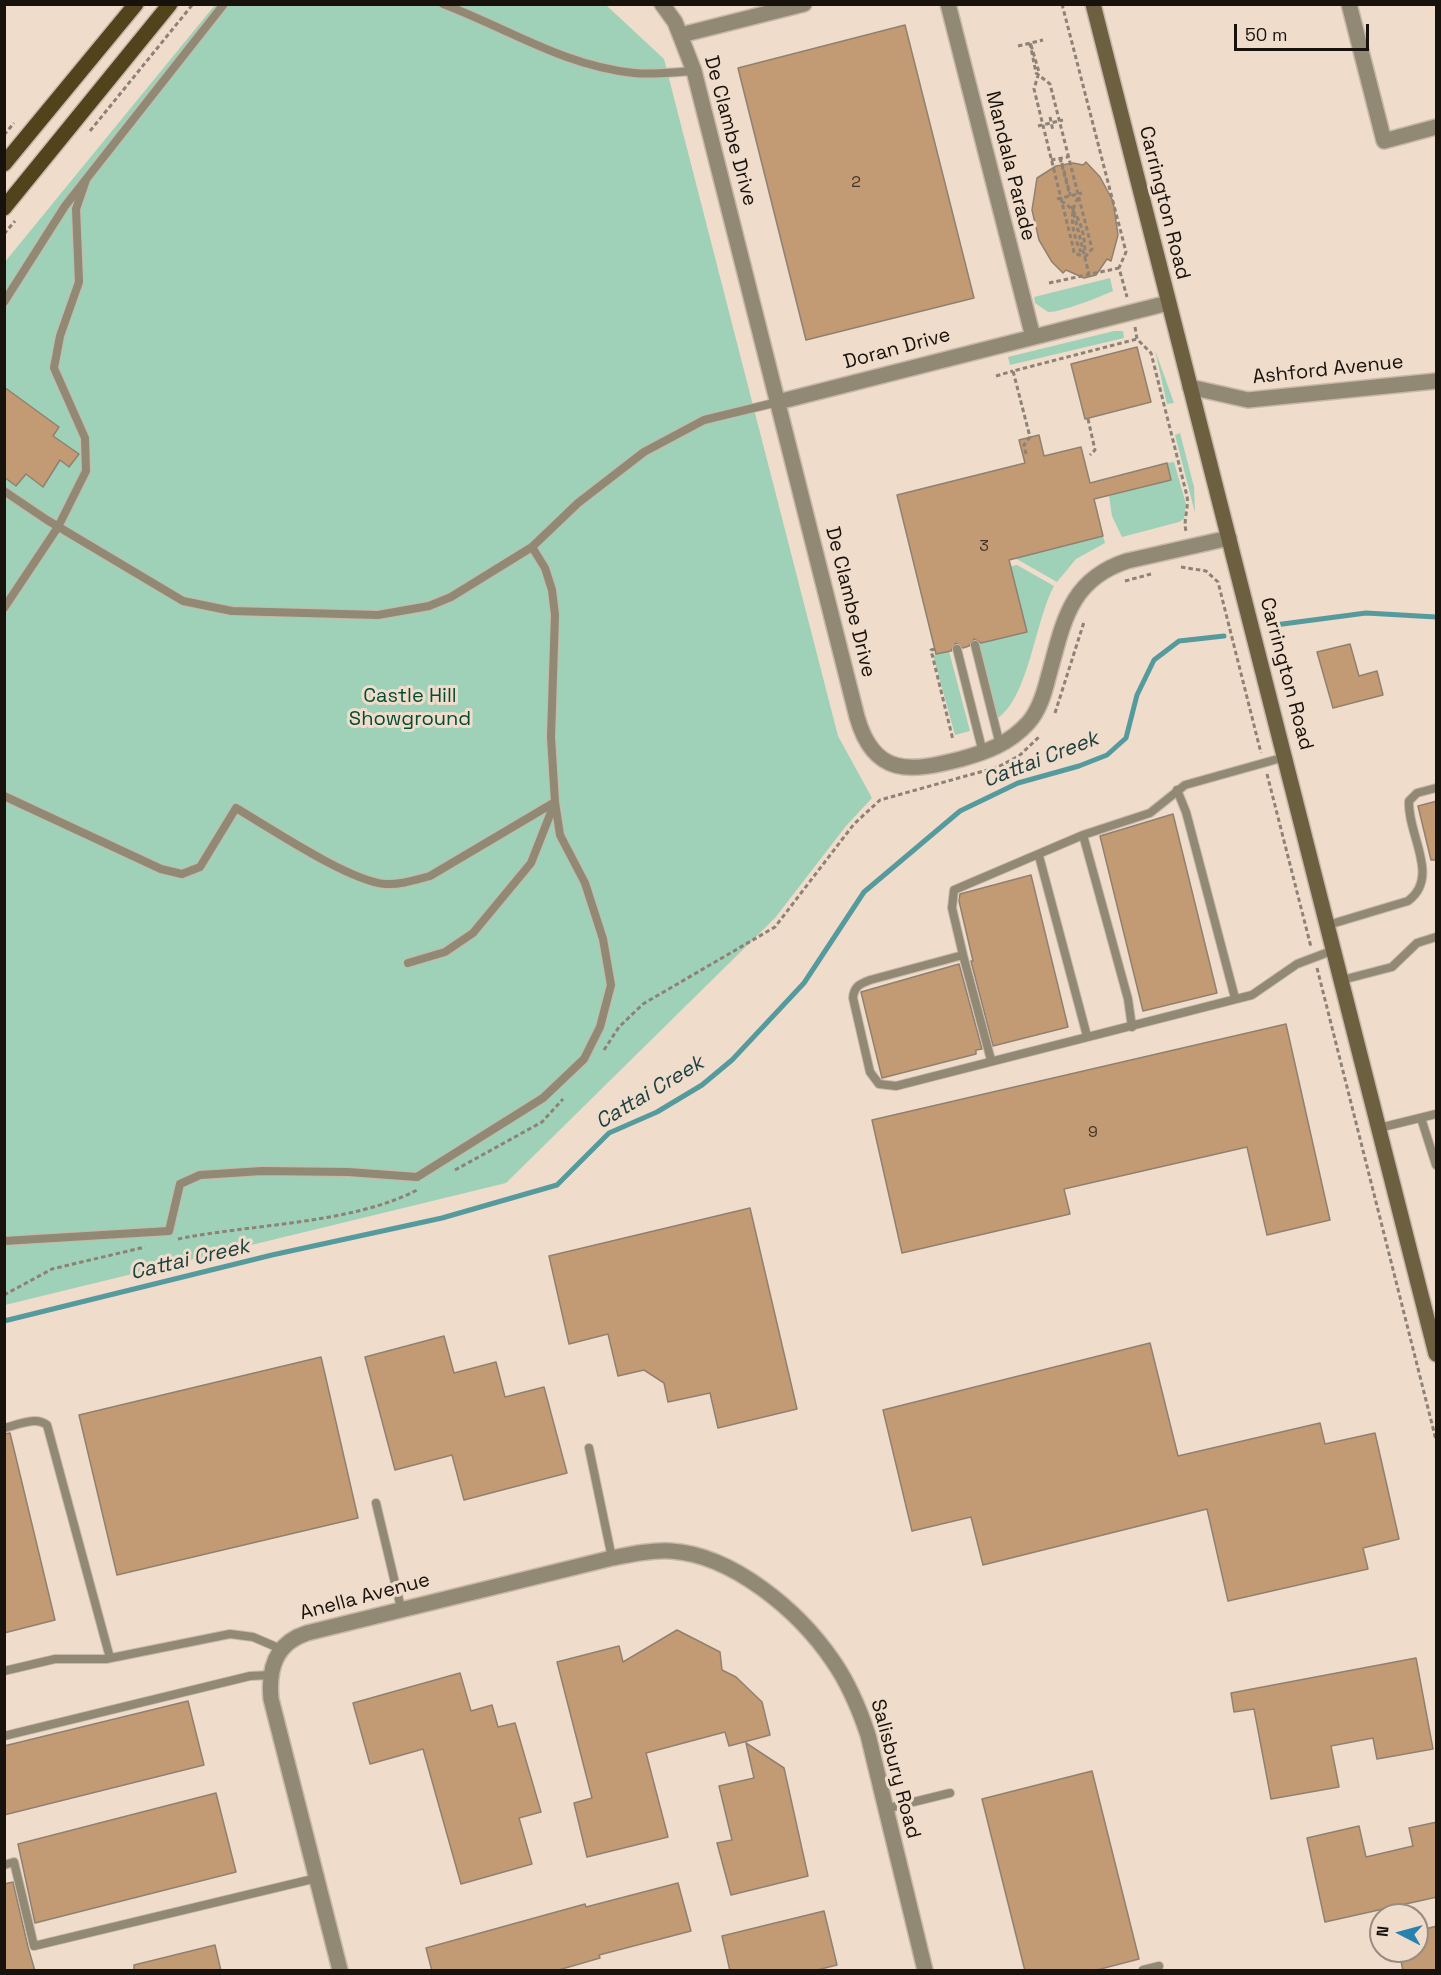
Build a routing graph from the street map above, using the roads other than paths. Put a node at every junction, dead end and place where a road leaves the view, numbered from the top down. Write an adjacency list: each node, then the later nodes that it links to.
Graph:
1 (136, 4): 13 (main road)
2 (170, 4): 15 (main road)
3 (224, 4): 14 (lane)
4 (443, 4): 11 (lane)
5 (662, 4): 10 (street, De Clambe Drive)
6 (804, 4): 10 (street)
7 (948, 4): 18 (street, Mandala Parade)
8 (1093, 4): 17 (main road, Carrington Road)
9 (1348, 4): 12 (street)
10 (681, 35): 11 (street, De Clambe Drive)
11 (694, 71): 21 (street, De Clambe Drive)
12 (1437, 127)
13 (4, 164)
14 (86, 180): 16 (lane); 23 (lane)
15 (4, 208)
16 (4, 302)
17 (1168, 303): 18 (street, Doran Drive); 20 (main road, Carrington Road)
18 (1033, 337): 21 (street, Doran Drive)
19 (1437, 381): 20 (street, Ashford Avenue)
20 (1190, 387): 24 (main road, Carrington Road)
21 (778, 402): 25 (lane, Doran Drive); 30 (street, De Clambe Drive)
22 (4, 490): 23 (lane, Doran Drive)
23 (58, 527): 25 (lane, Doran Drive); 26 (lane)
24 (1229, 538): 29 (street, De Clambe Drive); 31 (main road, Carrington Road)
25 (532, 548): 35 (lane)
26 (4, 608)
27 (975, 645): 29 (lane)
28 (957, 649): 30 (lane)
29 (1000, 746): 30 (street, De Clambe Drive)
30 (983, 753)
31 (1286, 757): 33 (lane); 38 (main road, Carrington Road)
32 (1437, 788): 38 (lane)
33 (1177, 790): 36 (lane); 44 (lane)
34 (4, 796): 35 (lane)
35 (555, 802): 42 (lane); 52 (lane)
36 (1083, 835): 37 (lane); 45 (lane)
37 (1039, 855): 41 (lane); 46 (lane)
38 (1328, 925): 40 (main road, Carrington Road)
39 (1437, 937): 43 (lane)
40 (1334, 950): 43 (main road, Carrington Road); 44 (lane)
41 (963, 955): 47 (lane); 47 (lane)
42 (408, 963)
43 (1342, 981): 50 (main road, Carrington Road)
44 (1235, 998): 45 (lane)
45 (1132, 1027): 46 (lane)
46 (1087, 1036): 47 (lane)
47 (991, 1060)
48 (1437, 1114): 49 (lane)
49 (1421, 1118): 50 (lane); 51 (lane)
50 (1379, 1128): 53 (main road, Carrington Road)
51 (1437, 1165)
52 (4, 1241)
53 (1437, 1354)
54 (4, 1428): 60 (lane)
55 (589, 1448): 57 (lane)
56 (376, 1503): 58 (lane)
57 (612, 1558): 58 (street, Anella Avenue); 65 (street, Salisbury Road)
58 (401, 1608): 59 (street, Anella Avenue)
59 (281, 1649): 60 (lane); 62 (street)
60 (110, 1658): 61 (lane)
61 (4, 1671)
62 (271, 1675): 63 (lane); 67 (street)
63 (4, 1736)
64 (950, 1794): 65 (lane)
65 (885, 1809): 70 (street, Salisbury Road)
66 (4, 1865): 67 (lane)
67 (316, 1878): 69 (street)
68 (1159, 1966): 71 (lane)
69 (340, 1971)
70 (925, 1971)
71 (1143, 1971)

